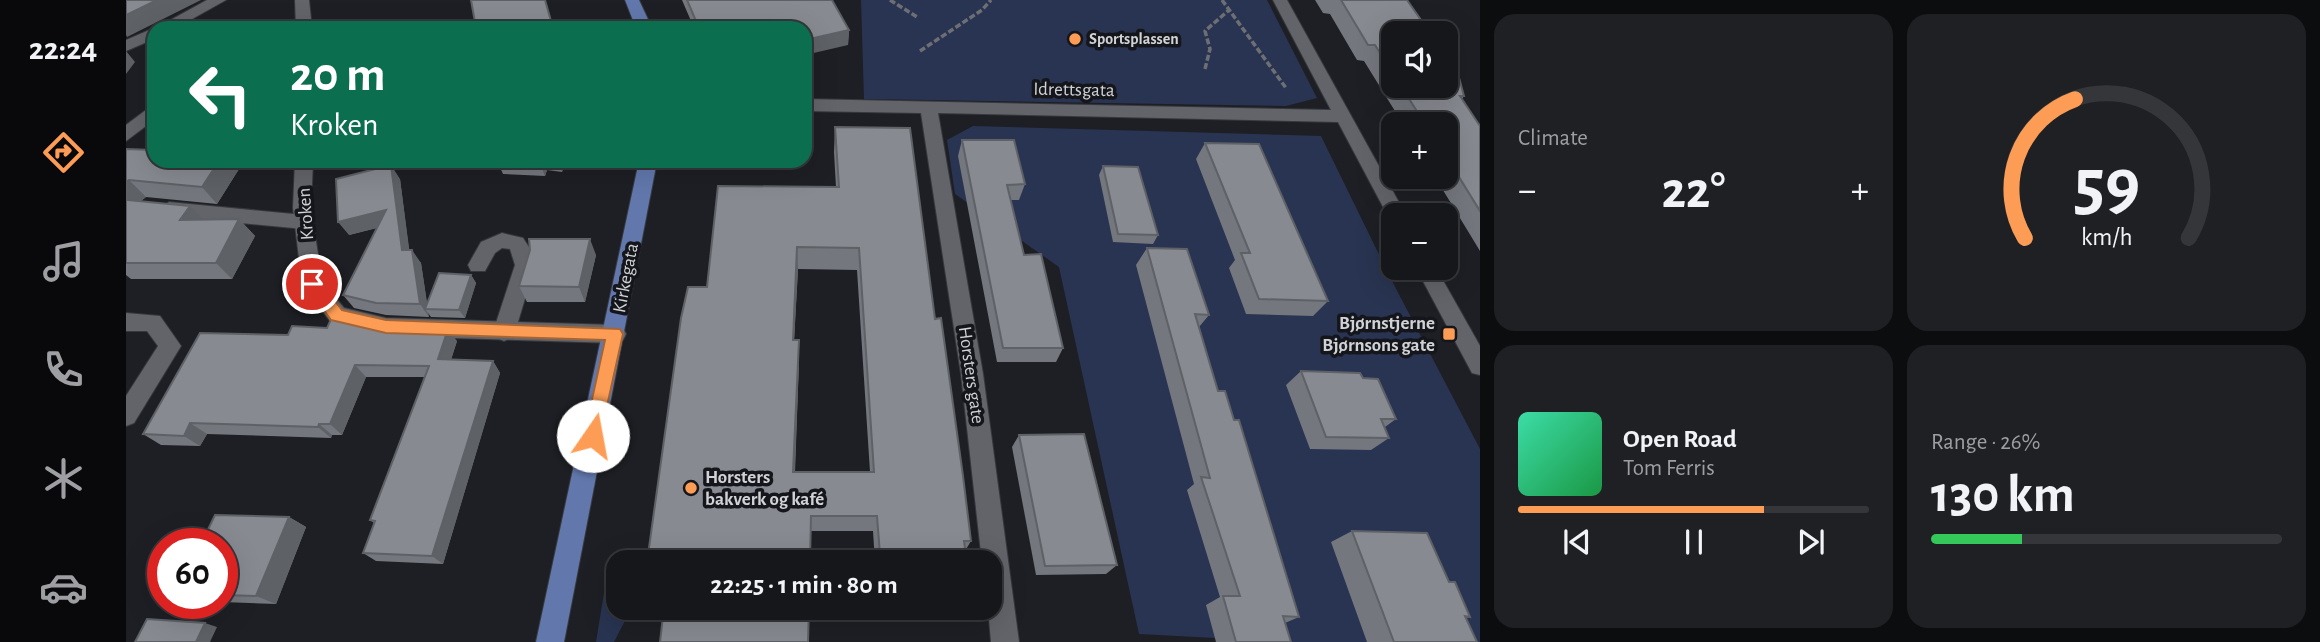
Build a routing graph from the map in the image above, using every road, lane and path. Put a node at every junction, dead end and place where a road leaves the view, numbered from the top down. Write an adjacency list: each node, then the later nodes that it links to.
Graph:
1 (219, 0): 10 (street)
2 (302, 0): 11 (street)
3 (632, 0): 12 (main road)
4 (890, 0): 9 (path)
5 (992, 0): 15 (path)
6 (1222, 0): 8 (path)
7 (1280, 0): 21 (street)
8 (1229, 10): 16 (path); 19 (path)
9 (917, 17)
10 (178, 21)
11 (303, 21)
12 (641, 21)
13 (147, 36): 14 (street)
14 (126, 47)
15 (920, 51)
16 (1205, 69)
17 (812, 105): 18 (street, Idrettsgata)
18 (929, 108): 19 (street, Idrettsgata); 36 (street, Horsters gate)
19 (1307, 115): 21 (street, Idrettsgata)
20 (147, 116): 22 (street)
21 (1343, 116): 25 (street)
22 (126, 135)
23 (304, 168): 27 (street, Kroken)
24 (647, 168): 32 (main road, Kirkegata)
25 (1390, 203)
26 (146, 207): 27 (street)
27 (304, 222): 31 (street, Kroken)
28 (478, 265): 31 (street)
29 (1433, 280): 33 (street)
30 (126, 322): 34 (street)
31 (504, 332): 32 (street, Kroken)
32 (615, 334): 35 (main road, Kirkegata)
33 (1480, 366)
34 (126, 416)
35 (550, 642)
36 (1005, 642)

